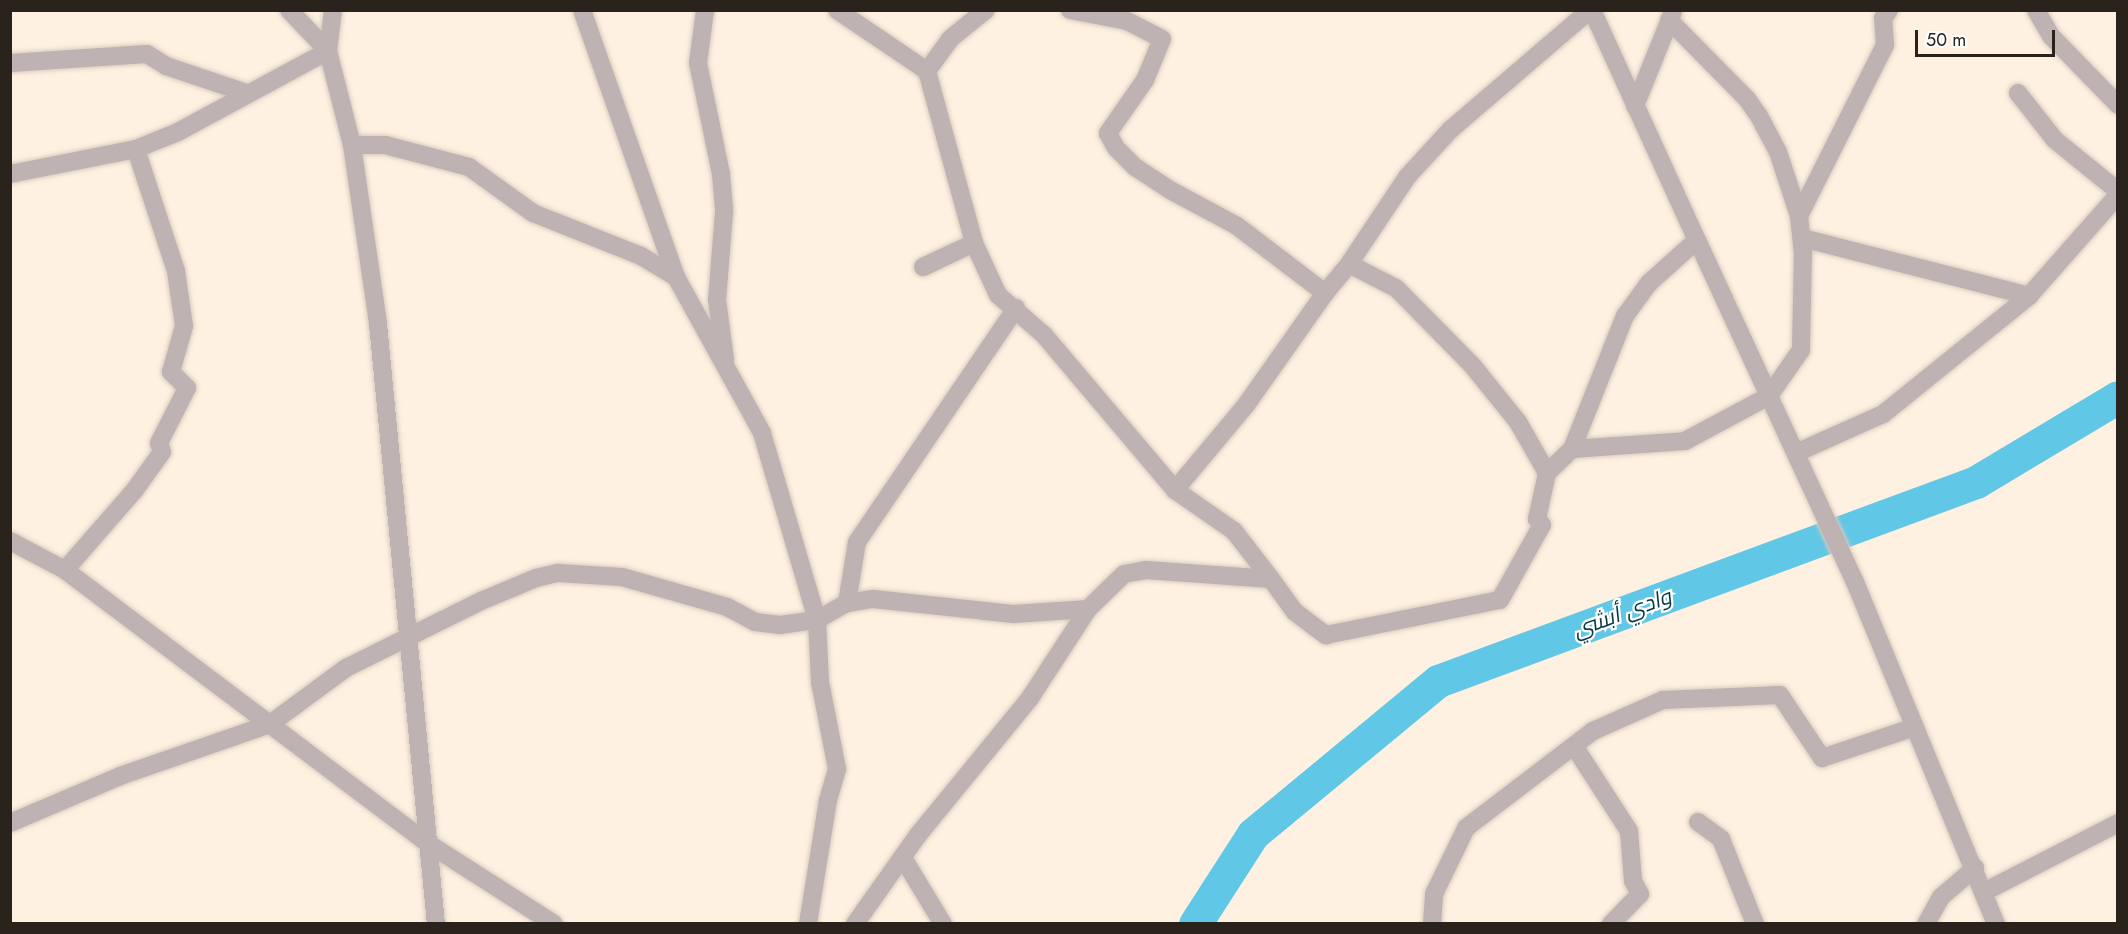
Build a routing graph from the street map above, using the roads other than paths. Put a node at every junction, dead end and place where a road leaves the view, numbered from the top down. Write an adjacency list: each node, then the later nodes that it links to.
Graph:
1 (289, 10): 13 (street)
2 (333, 10): 13 (street)
3 (582, 10): 30 (street)
4 (705, 10): 34 (street)
5 (837, 10): 15 (street)
6 (986, 10): 15 (street)
7 (1070, 10): 12 (street)
8 (1591, 10): 19 (street); 28 (street)
9 (1889, 10): 24 (street)
10 (2036, 10): 18 (street)
11 (1671, 15): 19 (street); 24 (street)
12 (1132, 16): 31 (street)
13 (328, 51): 16 (street); 20 (street)
14 (10, 63): 16 (street)
15 (927, 71): 27 (street)
16 (246, 93): 21 (street)
17 (2018, 93): 23 (street)
18 (2118, 105)
19 (1635, 106): 26 (street)
20 (352, 146): 30 (street); 46 (street)
21 (136, 149): 22 (street); 41 (street)
22 (10, 174)
23 (2118, 193): 32 (street)
24 (1798, 216): 25 (street)
25 (1802, 238): 32 (street); 35 (street)
26 (1697, 240): 35 (street); 36 (street)
27 (974, 243): 29 (street); 33 (street)
28 (1349, 264): 31 (street); 38 (street)
29 (923, 267)
30 (676, 277): 34 (street)
31 (1325, 293): 39 (street)
32 (2029, 296): 37 (street)
33 (1016, 308): 39 (street); 43 (street)
34 (727, 373): 45 (street)
35 (1769, 396): 36 (street); 37 (street)
36 (1572, 449): 38 (street)
37 (1798, 452): 48 (street)
38 (1547, 473): 42 (street)
39 (1175, 490): 42 (street)
40 (10, 541): 41 (street)
41 (65, 570): 47 (street)
42 (1271, 579): 44 (street)
43 (847, 603): 44 (street); 45 (street)
44 (1088, 609): 54 (street)
45 (817, 620): 46 (street); 59 (street)
46 (411, 636): 47 (street); 53 (street)
47 (270, 724): 51 (street); 53 (street)
48 (1916, 726): 49 (street); 55 (street)
49 (1574, 746): 62 (street); 63 (street)
50 (1698, 822): 64 (street)
51 (10, 823)
52 (2118, 823): 56 (street)
53 (429, 844): 57 (street); 58 (street)
54 (903, 858): 60 (street); 61 (street)
55 (1975, 868): 56 (street); 65 (street)
56 (1984, 892): 66 (street)
57 (436, 924)
58 (554, 924)
59 (808, 924)
60 (855, 924)
61 (943, 924)
62 (1432, 924)
63 (1611, 924)
64 (1755, 924)
65 (1926, 924)
66 (1996, 924)

